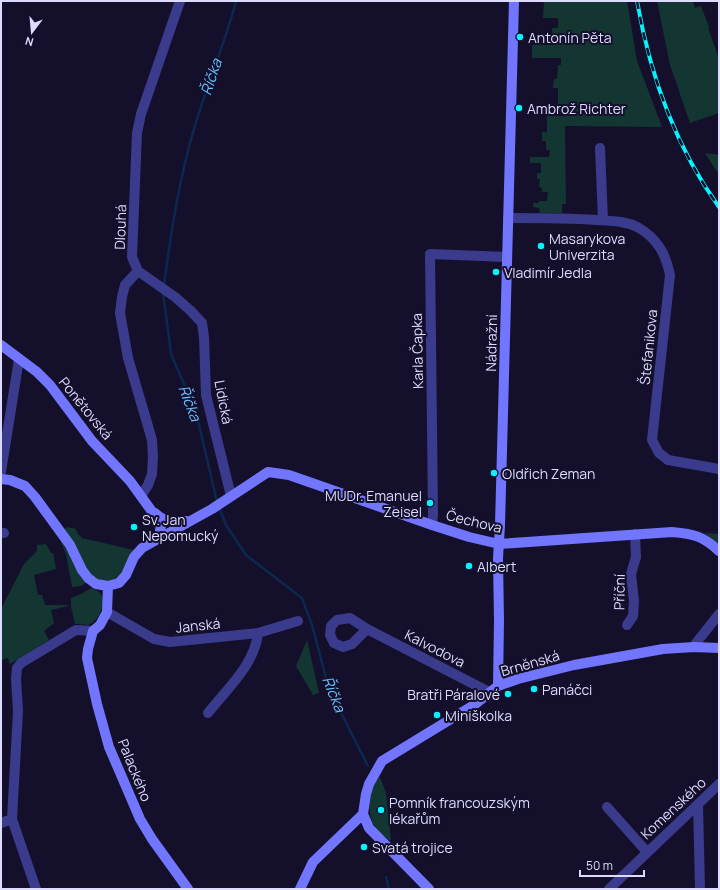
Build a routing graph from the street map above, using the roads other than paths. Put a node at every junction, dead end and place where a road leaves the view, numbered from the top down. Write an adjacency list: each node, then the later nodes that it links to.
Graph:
1 (180, 1): 7 (street, Dlouhá)
2 (514, 1): 4 (street, Nádražní)
3 (600, 148): 5 (street)
4 (508, 218): 5 (street, Štefanikova); 6 (street, Nádražní)
5 (604, 220): 10 (street, Štefanikova)
6 (507, 257): 17 (street, Karla Čapka); 20 (street, Nádražní)
7 (138, 271): 13 (street); 14 (street, Lidická)
8 (1, 345): 9 (street, Ponětovská)
9 (19, 359): 11 (street); 13 (street, Ponětovská)
10 (719, 469)
11 (1, 472)
12 (1, 479): 22 (street)
13 (141, 496): 15 (street, Ponětovská)
14 (228, 498): 16 (street, Čechova); 17 (street, Čechova)
15 (149, 507): 16 (street); 19 (street)
16 (192, 520): 19 (street, Čechova)
17 (432, 524): 20 (street, Čechova)
18 (635, 534): 20 (street, Čechova); 21 (street, Čechova); 26 (street, Příční)
19 (155, 540): 22 (street, Čechova)
20 (499, 544): 32 (street, Nádražní)
21 (719, 551)
22 (108, 586): 23 (street)
23 (107, 612): 28 (street); 29 (street, Janská)
24 (719, 614): 30 (street)
25 (298, 621): 29 (street, Janská)
26 (627, 625)
27 (367, 629): 32 (street, Kalvodova)
28 (93, 632): 38 (street); 42 (street, Palackého)
29 (258, 633): 33 (street)
30 (694, 646): 31 (street, Brněnská); 32 (street, Brněnská)
31 (719, 648)
32 (493, 689): 37 (street, Brněnská)
33 (208, 713)
34 (719, 784): 35 (street, Komenského)
35 (698, 805): 40 (street, Komenského); 46 (street)
36 (607, 807): 40 (street, Komenského)
37 (364, 814): 43 (street); 44 (street)
38 (12, 819): 39 (street); 41 (street)
39 (1, 824)
40 (647, 852): 45 (street, Komenského)
41 (36, 889)
42 (188, 889)
43 (300, 889)
44 (428, 889)
45 (609, 889)
46 (700, 889)

